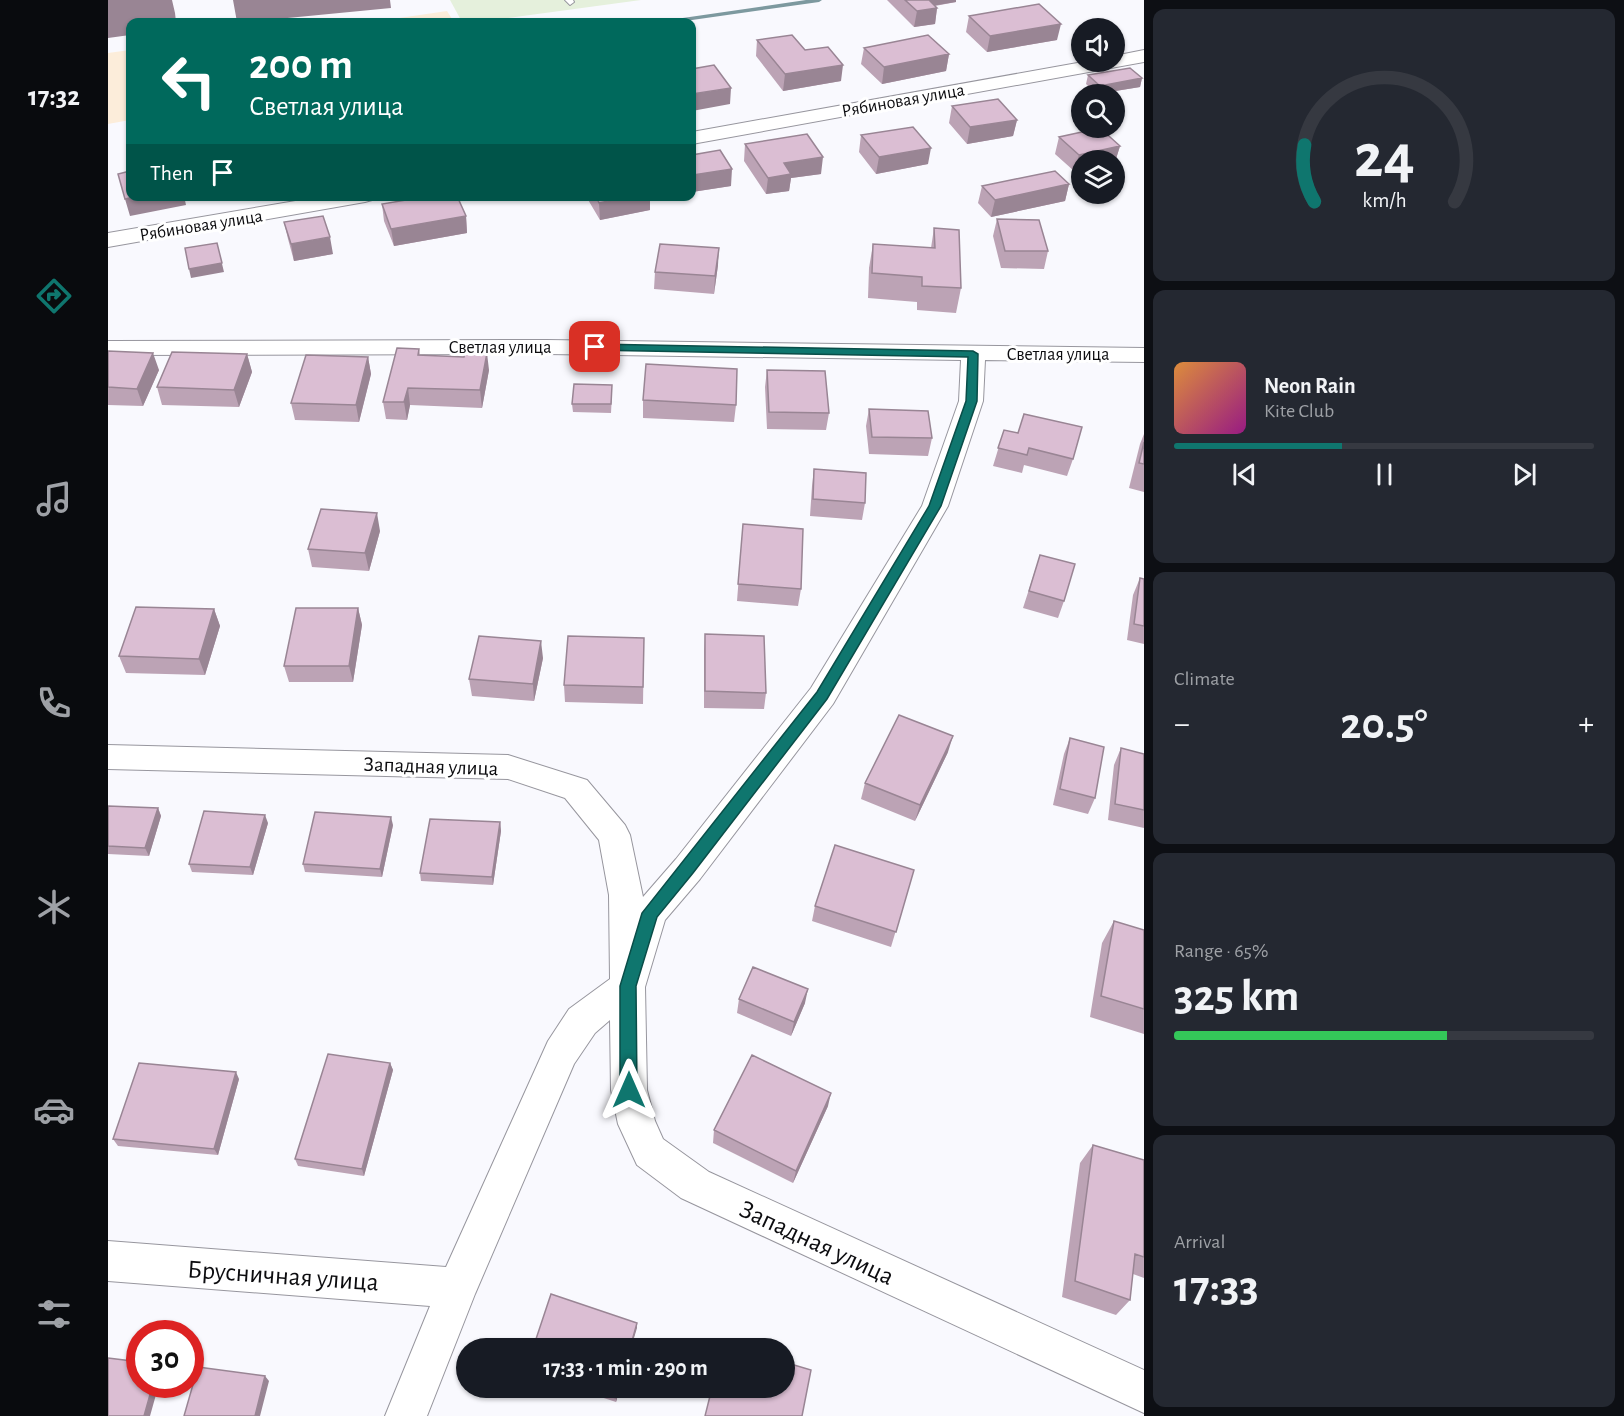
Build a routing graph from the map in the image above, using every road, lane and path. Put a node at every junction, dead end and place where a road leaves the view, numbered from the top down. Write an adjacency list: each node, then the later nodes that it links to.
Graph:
1 (1144, 56): 2 (street, Рябиновая улица)
2 (696, 137)
3 (337, 201): 4 (street, Рябиновая улица)
4 (108, 240)
5 (108, 348): 6 (street, Светлая улица)
6 (973, 354): 7 (street, Светлая улица); 9 (street, Западная улица)
7 (1144, 355)
8 (108, 757): 9 (street, Западная улица)
9 (628, 986): 11 (street); 12 (street, Западная улица)
10 (108, 1261): 11 (street, Брусничная улица)
11 (457, 1288): 13 (street)
12 (1144, 1392)
13 (406, 1416)

